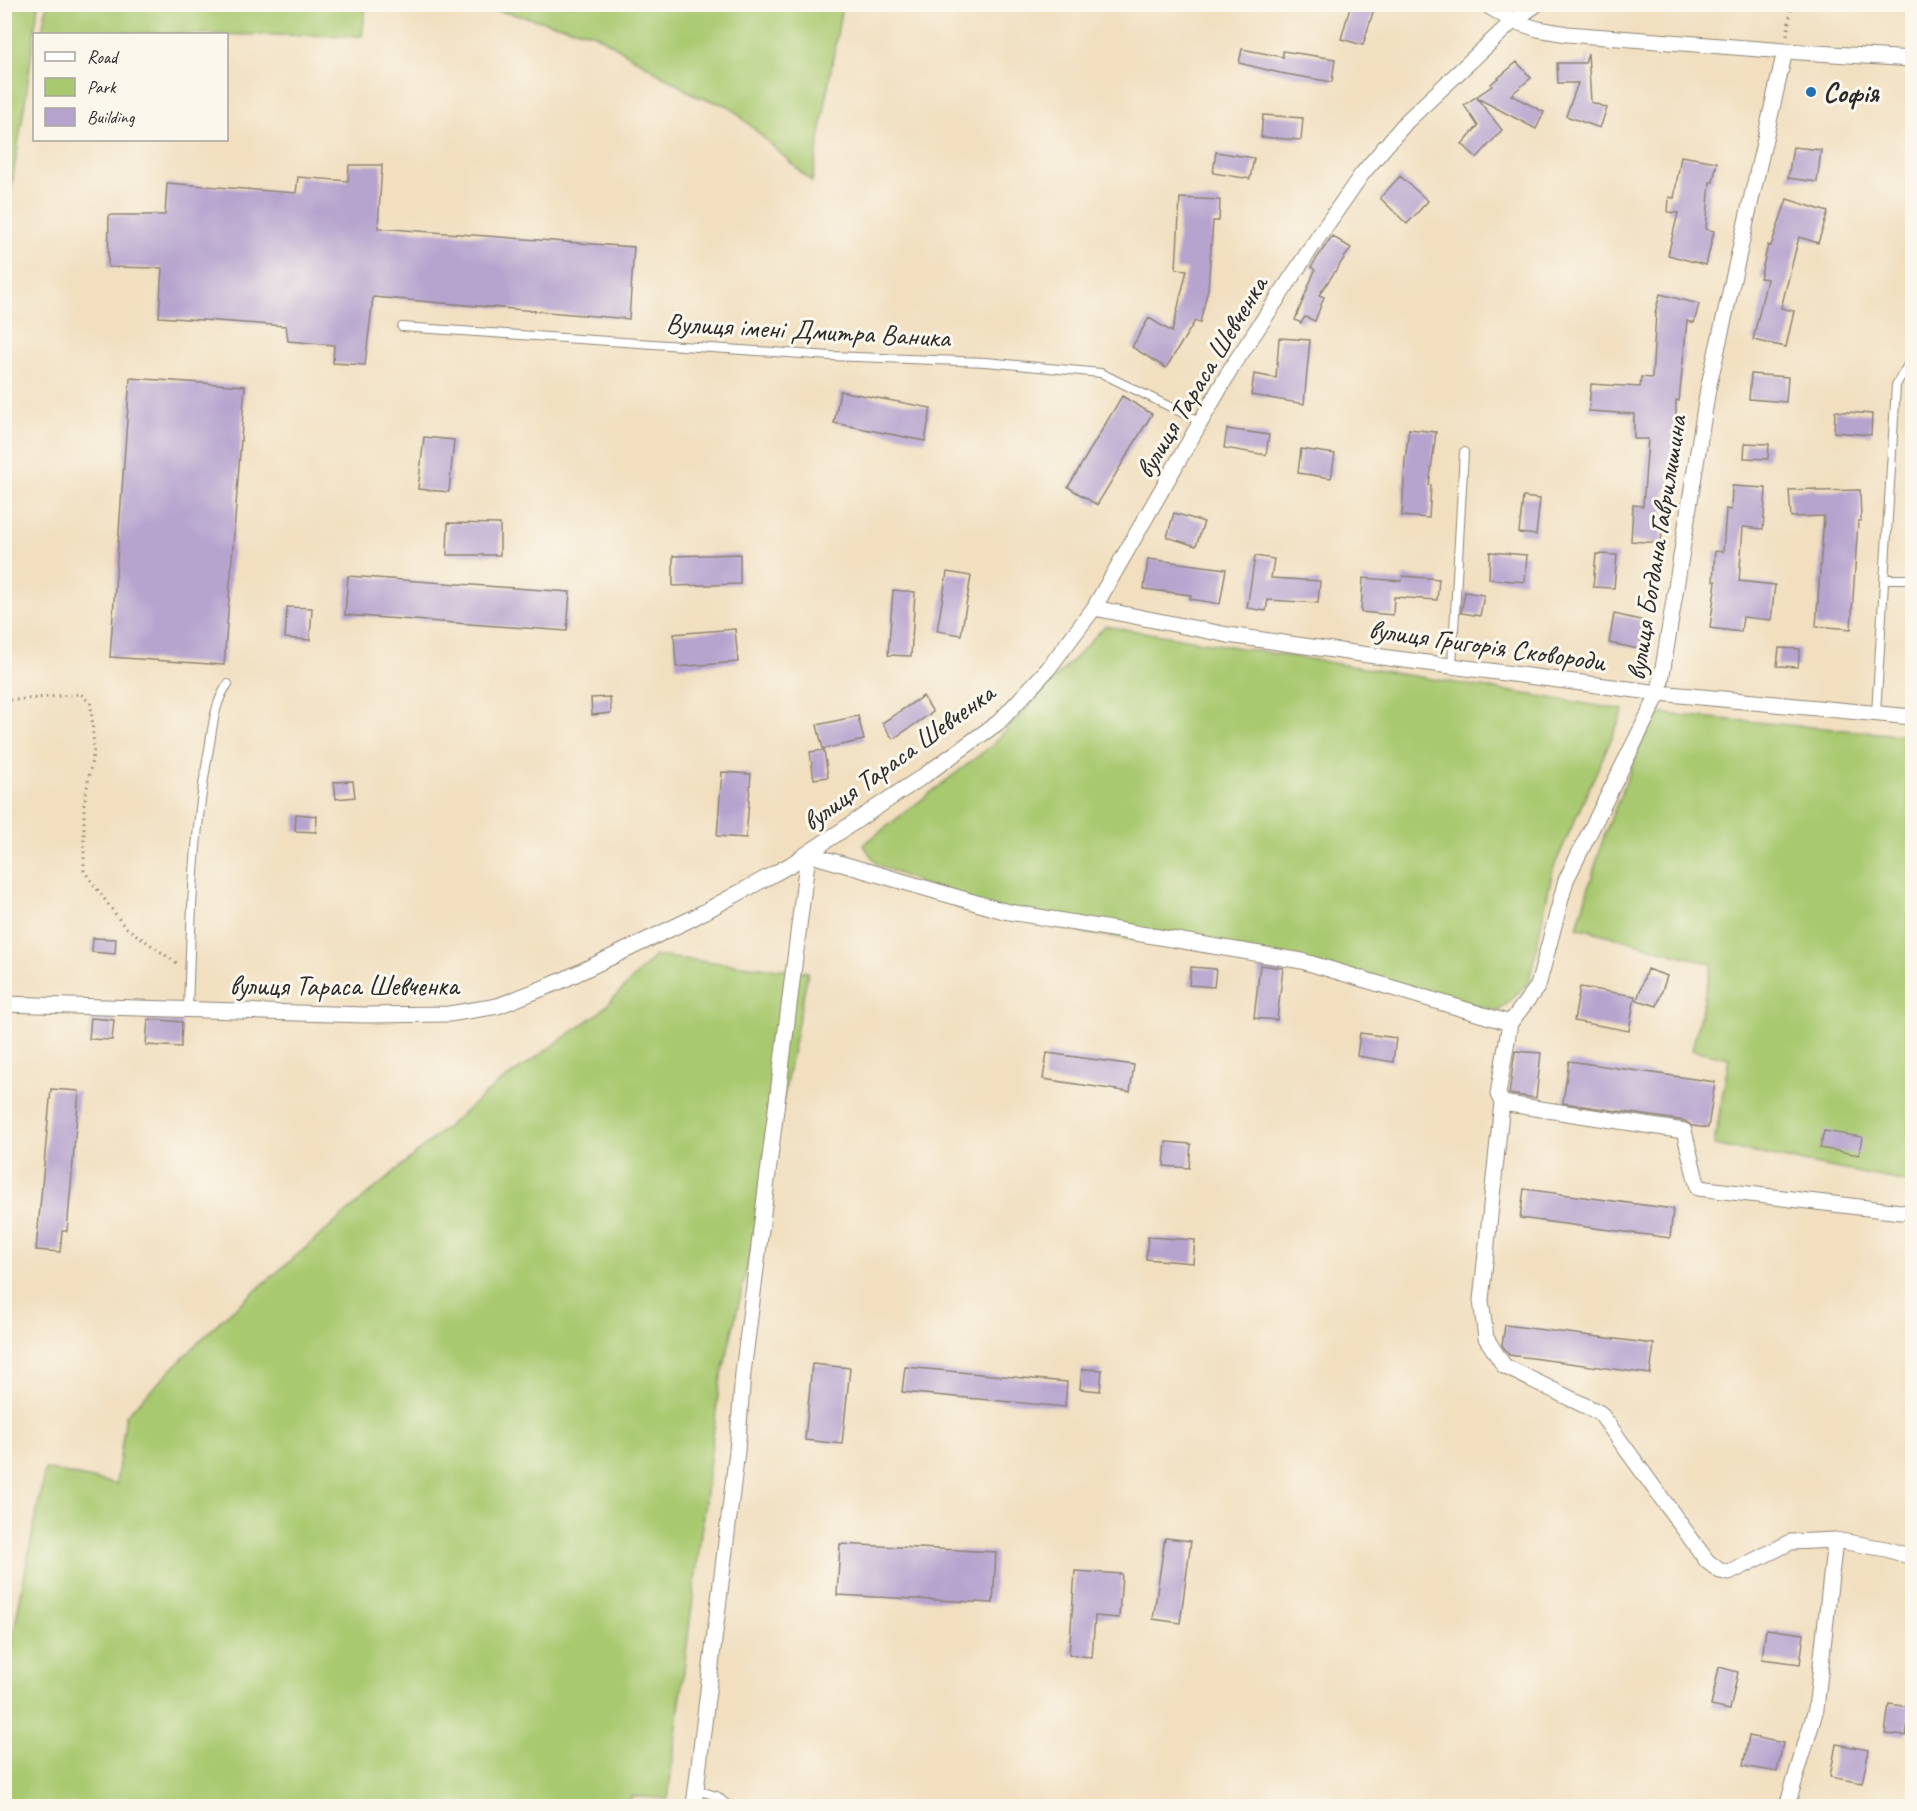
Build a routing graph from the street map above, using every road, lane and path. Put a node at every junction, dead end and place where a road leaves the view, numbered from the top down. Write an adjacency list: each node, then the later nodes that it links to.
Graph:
1 (1485, 4): 4 (street)
2 (1537, 4): 4 (street, вулиця Тараса Шевченка)
3 (1792, 4): 5 (path)
4 (1513, 21): 5 (street); 9 (street, вулиця Тараса Шевченка)
5 (1785, 51): 6 (street); 16 (street, вулиця Богдана Гаврилишина)
6 (1912, 59)
7 (402, 327): 9 (lane, Вулиця імені Дмитра Ваника)
8 (1912, 358): 11 (lane)
9 (1201, 422): 13 (street, вулиця Тараса Шевченка)
10 (1464, 452): 14 (lane)
11 (1885, 579): 12 (lane); 18 (lane)
12 (1912, 579)
13 (1094, 608): 14 (street, вулиця Григорія Сковороди); 22 (street, вулиця Тараса Шевченка)
14 (1452, 666): 16 (street, вулиця Григорія Сковороди)
15 (228, 684): 20 (lane)
16 (1659, 693): 18 (street, вулиця Григорія Сковороди); 23 (street, вулиця Богдана Гаврилишина)
17 (4, 700): 20 (path)
18 (1876, 714): 19 (street, вулиця Григорія Сковороди)
19 (1912, 717)
20 (189, 972): 22 (lane)
21 (4, 1004): 22 (street, вулиця Тараса Шевченка)
22 (188, 1009)
23 (1510, 1023): 24 (street); 28 (street)
24 (1502, 1103): 25 (street); 26 (street)
25 (1901, 1212)
26 (1835, 1540): 27 (street); 31 (street)
27 (1912, 1557)
28 (696, 1790): 29 (street); 30 (lane)
29 (694, 1806)
30 (728, 1806)
31 (1787, 1806)

